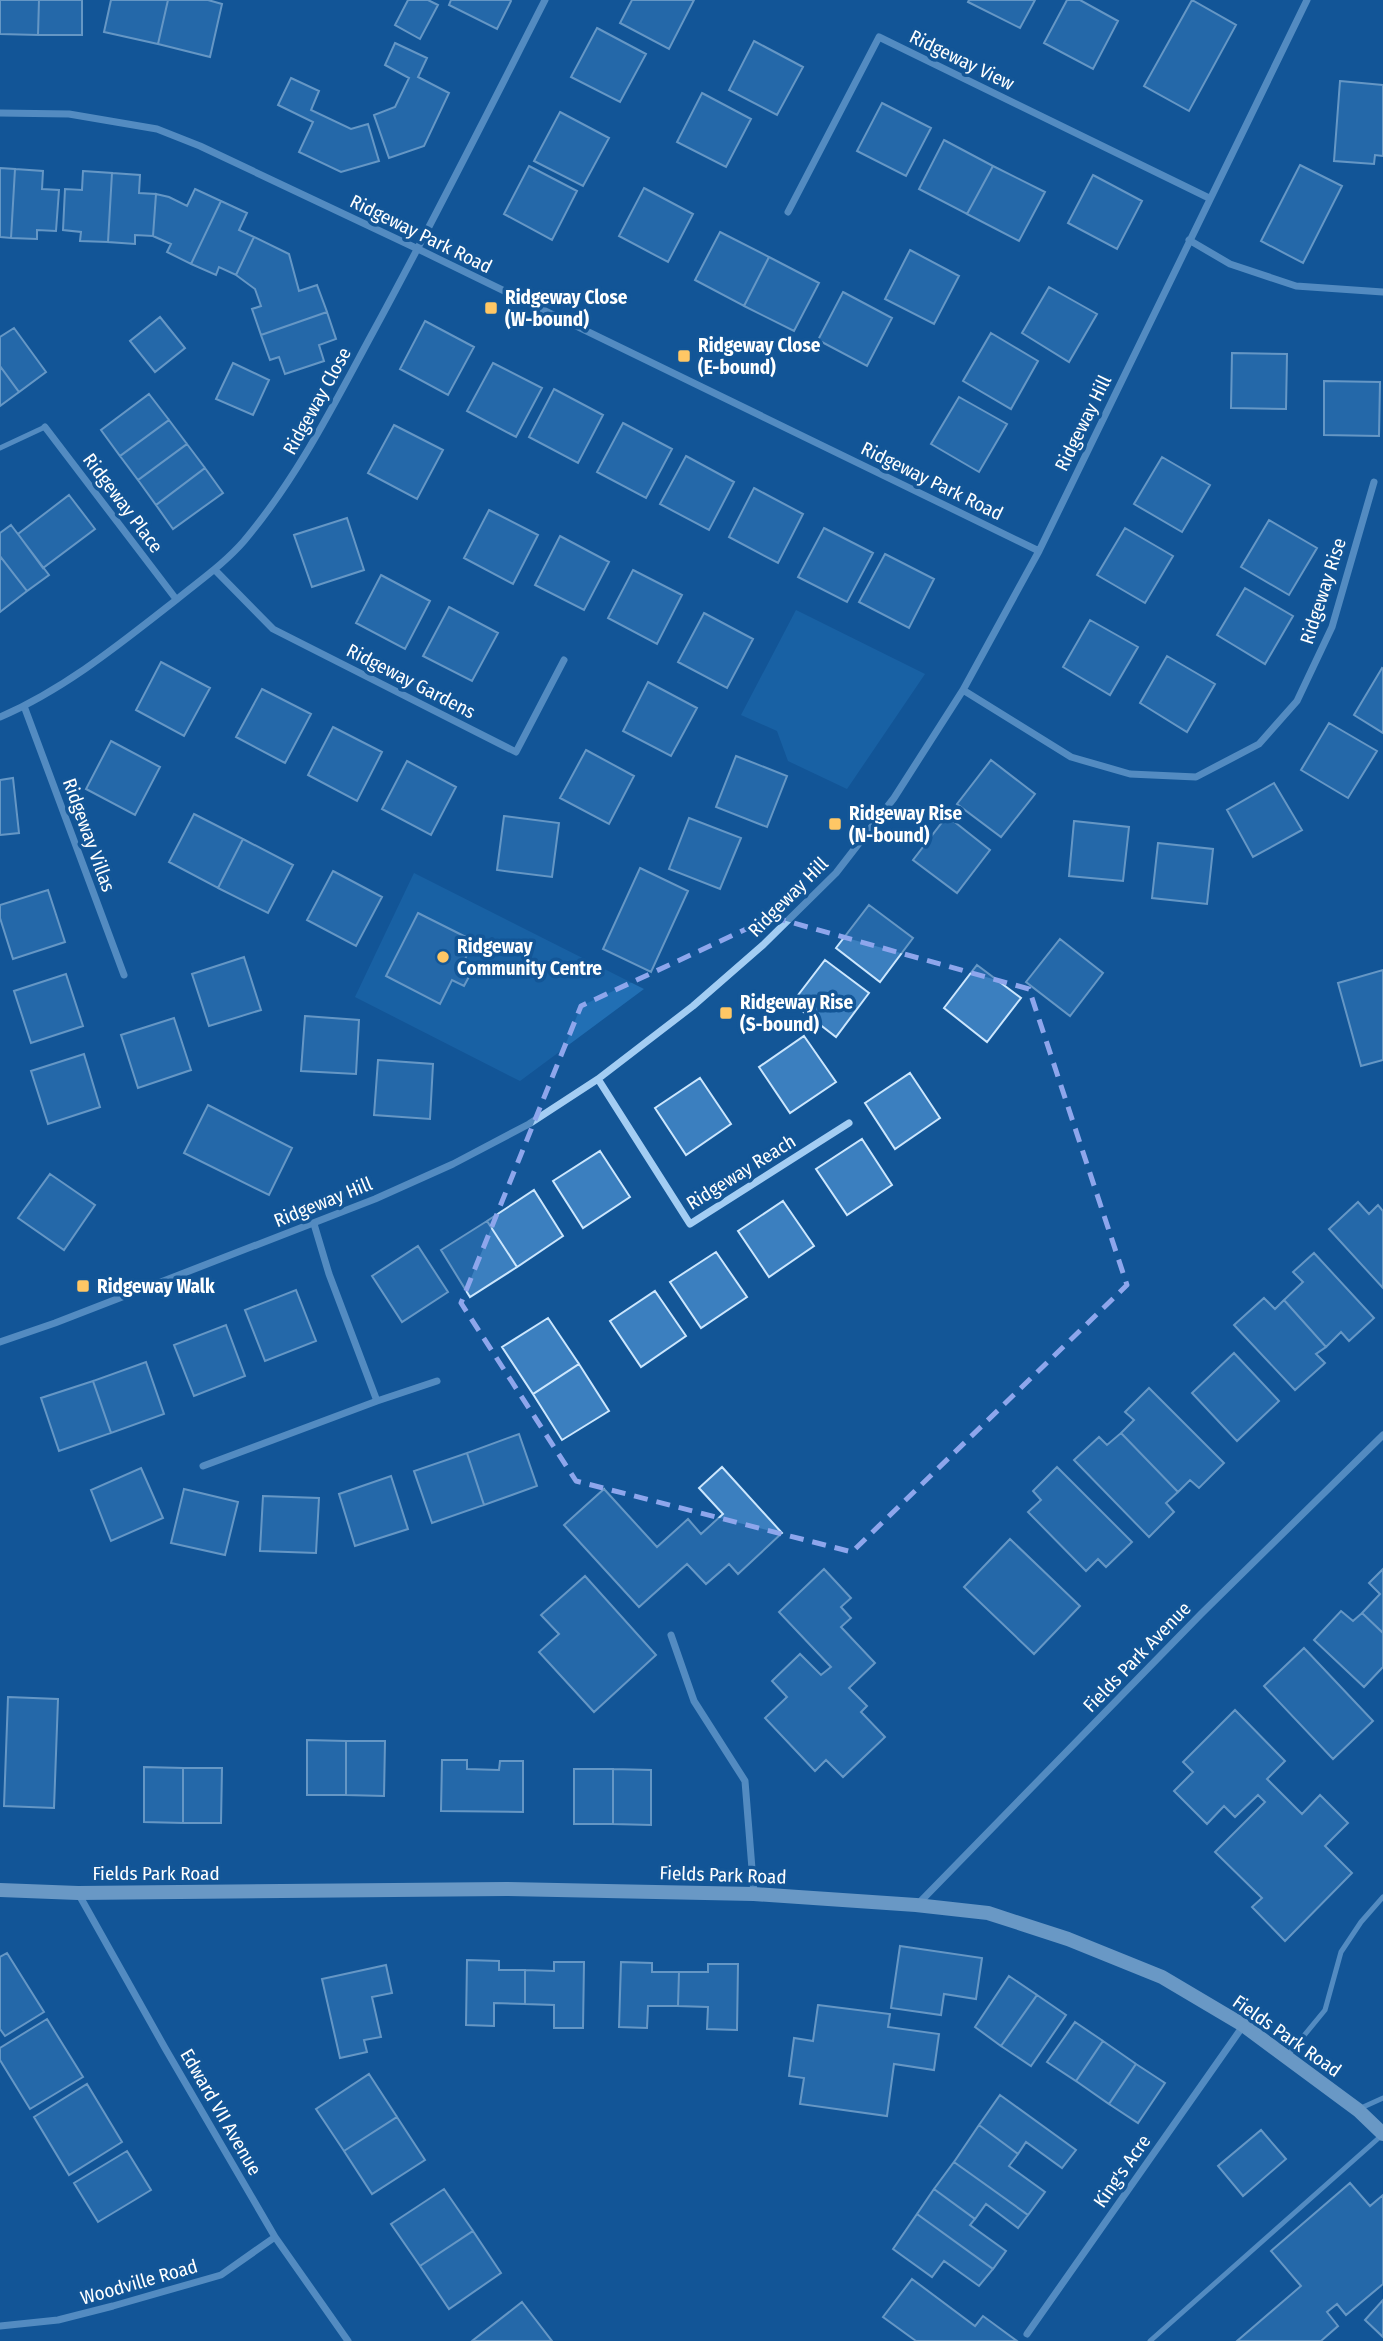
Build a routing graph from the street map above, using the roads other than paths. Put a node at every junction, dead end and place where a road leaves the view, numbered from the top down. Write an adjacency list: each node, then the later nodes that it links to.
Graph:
1 (545, 0): 7 (street, Ridgeway Close)
2 (1307, 0): 4 (street, Ridgeway Hill)
3 (0, 113): 7 (street, Ridgeway Park Road)
4 (1209, 198): 5 (street, Ridgeway View); 6 (street, Ridgeway Hill)
5 (788, 212)
6 (1189, 240): 8 (street); 12 (street, Ridgeway Hill)
7 (418, 249): 12 (street, Ridgeway Park Road); 13 (street, Ridgeway Close)
8 (1383, 292)
9 (45, 426): 10 (lane); 14 (street, Ridgeway Place)
10 (0, 448)
11 (1374, 482): 16 (street, Ridgeway Rise)
12 (1039, 551): 16 (street, Ridgeway Hill)
13 (215, 570): 14 (street, Ridgeway Close); 15 (street, Ridgeway Gardens)
14 (176, 599): 17 (street, Ridgeway Close)
15 (564, 660)
16 (963, 690): 20 (street, Ridgeway Hill)
17 (24, 706): 18 (street, Ridgeway Close); 19 (street, Ridgeway Villas)
18 (0, 717)
19 (124, 975)
20 (598, 1079): 21 (street, Ridgeway Reach); 22 (street, Ridgeway Hill)
21 (849, 1123)
22 (314, 1224): 23 (street, Ridgeway Hill); 25 (street)
23 (0, 1342)
24 (437, 1381): 25 (street)
25 (377, 1401): 27 (street)
26 (1383, 1435): 33 (street, Fields Park Avenue)
27 (203, 1466)
28 (671, 1635): 31 (street)
29 (0, 1890): 30 (main road, Fields Park Road)
30 (78, 1893): 31 (main road, Fields Park Road); 39 (street, Edward VII Avenue)
31 (754, 1894): 33 (main road, Fields Park Road)
32 (1383, 1898): 35 (lane)
33 (916, 1905): 34 (main road, Fields Park Road)
34 (1243, 2025): 35 (main road, Fields Park Road); 41 (street, King's Acre)
35 (1286, 2058): 37 (main road, Fields Park Road)
36 (1383, 2098): 37 (lane)
37 (1358, 2110): 38 (main road, Fields Park Road)
38 (1383, 2134): 43 (lane)
39 (275, 2237): 40 (street, Woodville Road); 42 (street, Edward VII Avenue)
40 (0, 2326)
41 (1027, 2334)
42 (348, 2341)
43 (1150, 2341)

